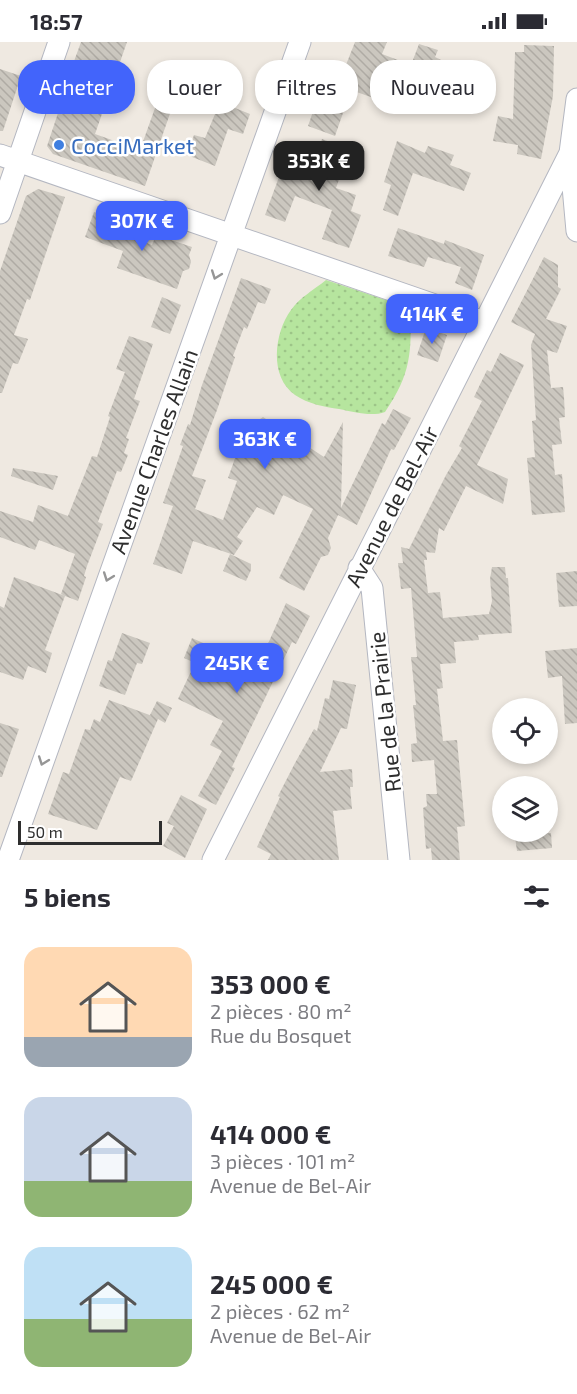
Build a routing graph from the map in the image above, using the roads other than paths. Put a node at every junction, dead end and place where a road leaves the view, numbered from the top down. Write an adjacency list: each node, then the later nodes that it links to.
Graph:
1 (59, 42): 5 (street)
2 (300, 42): 8 (street, Avenue Charles Allain)
3 (577, 99): 4 (street)
4 (570, 153): 7 (street); 9 (street, Avenue de Bel-Air)
5 (9, 158): 6 (street); 8 (street)
6 (0, 213)
7 (577, 231)
8 (230, 236): 9 (street); 11 (street, Avenue Charles Allain, one-way to 11)
9 (484, 322): 10 (street, Avenue de Bel-Air)
10 (360, 568): 12 (street, Avenue de Bel-Air); 13 (street, Rue de la Prairie)
11 (8, 860)
12 (213, 860)
13 (399, 860)

